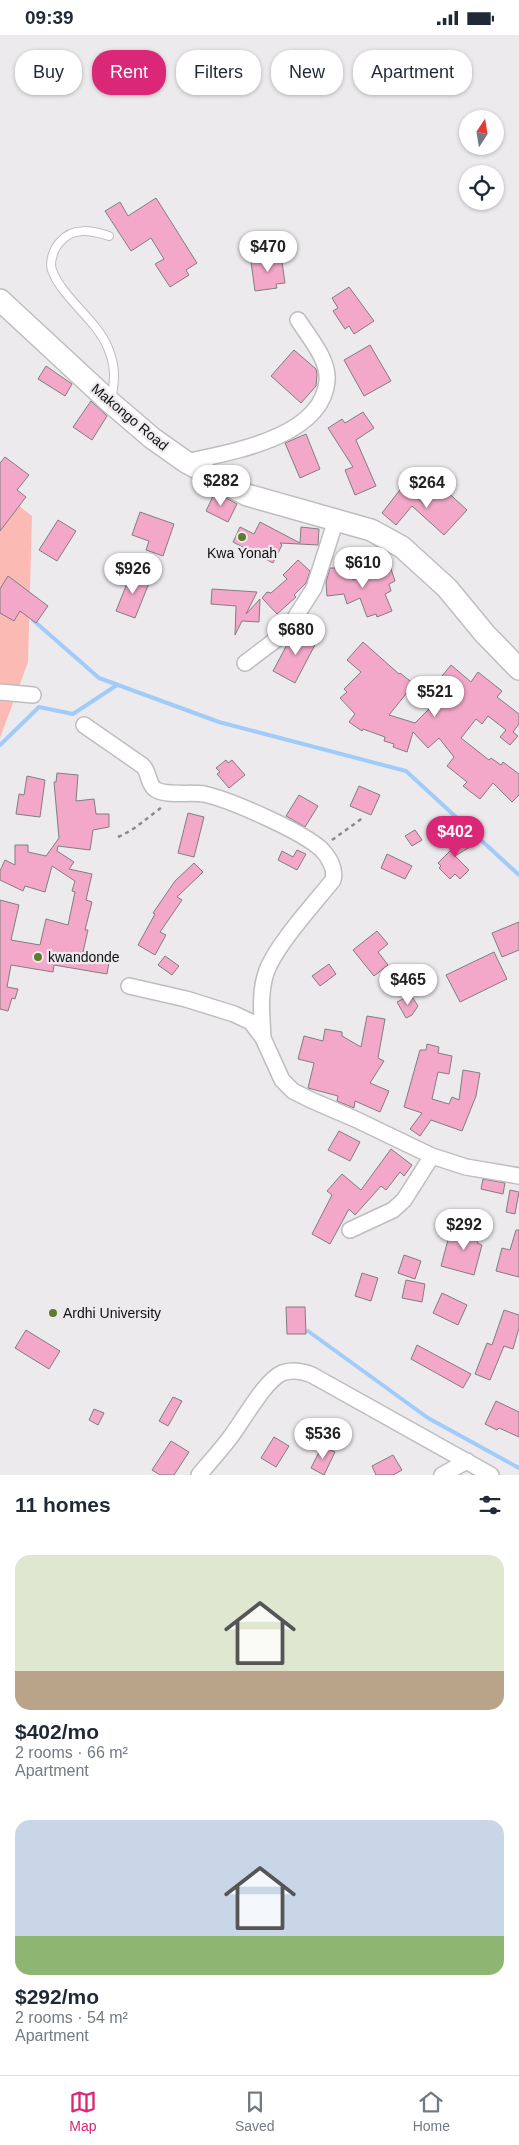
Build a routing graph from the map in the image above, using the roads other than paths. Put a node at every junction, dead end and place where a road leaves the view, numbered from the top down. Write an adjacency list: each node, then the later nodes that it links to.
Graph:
1 (109, 236): 4 (lane)
2 (0, 300): 4 (street, Makongo Road)
3 (298, 320): 5 (street)
4 (110, 402): 5 (street, Makongo Road)
5 (186, 462): 6 (street, Makongo Road)
6 (336, 520): 7 (street); 8 (street, Makongo Road)
7 (245, 663)
8 (519, 669)
9 (0, 692): 10 (street)
10 (33, 695)
11 (84, 725): 13 (street)
12 (129, 986): 13 (street)
13 (263, 1038): 14 (street)
14 (432, 1156): 15 (street); 16 (street)
15 (519, 1177)
16 (350, 1230)
17 (467, 1461): 18 (street); 19 (street); 20 (street)
18 (199, 1475)
19 (442, 1475)
20 (491, 1475)

